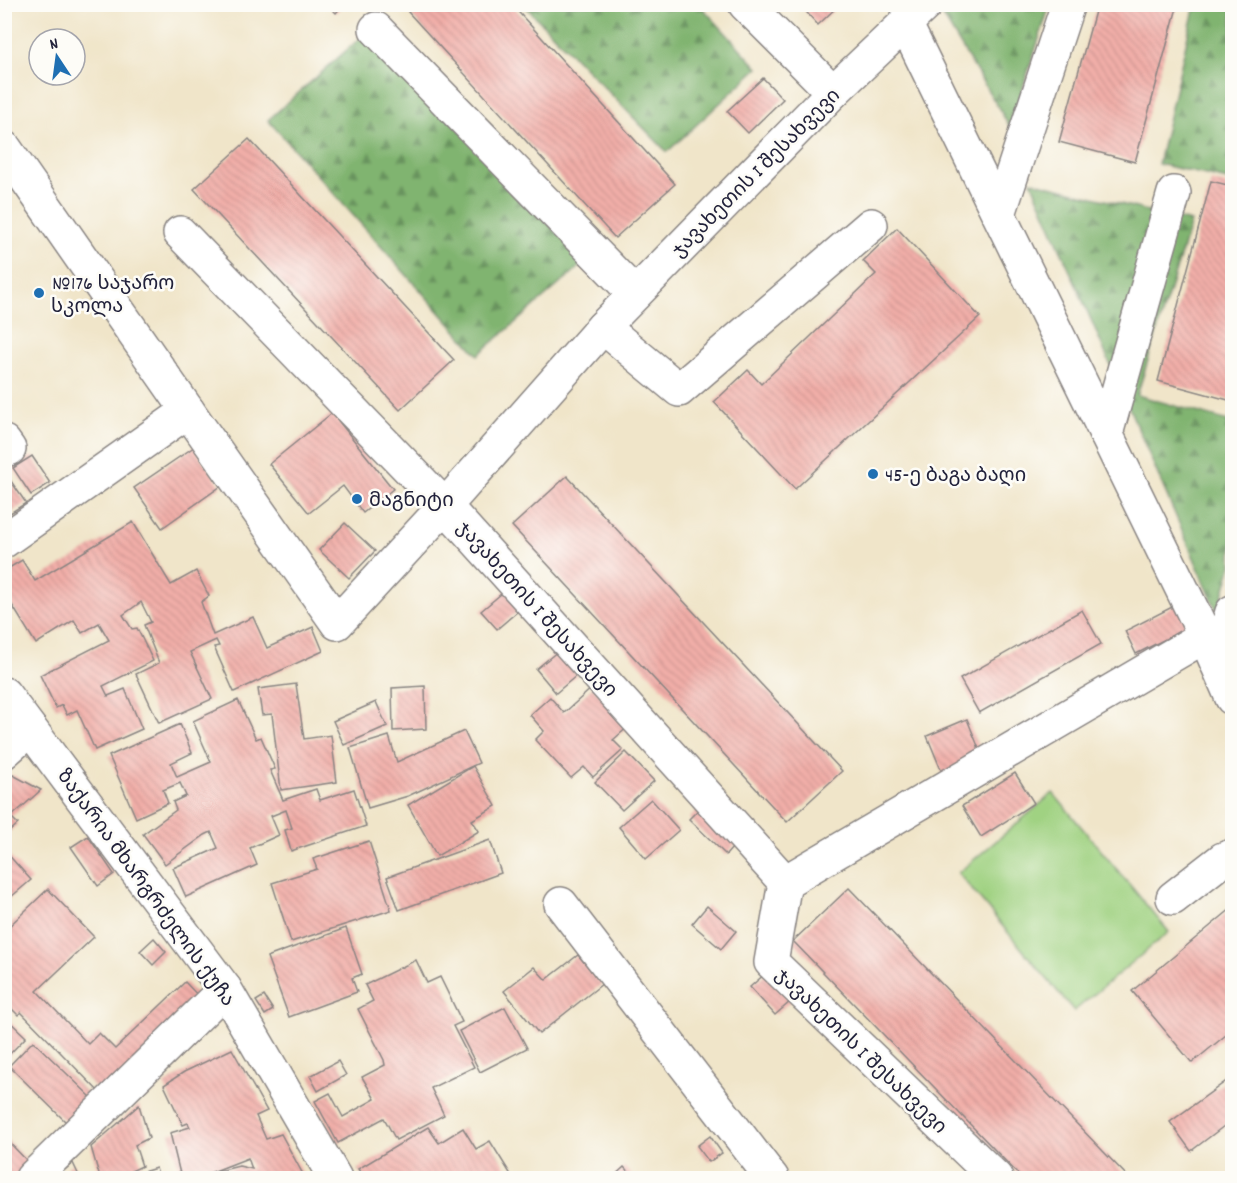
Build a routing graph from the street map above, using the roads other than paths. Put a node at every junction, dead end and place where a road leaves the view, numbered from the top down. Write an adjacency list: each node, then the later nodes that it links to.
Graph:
1 (745, 4): 5 (street)
2 (1068, 4): 8 (street)
3 (916, 14): 5 (street, ჯავახეთის I შესახვევი); 8 (street)
4 (376, 29): 11 (street)
5 (833, 92): 11 (street, ჯავახეთის I შესახვევი)
6 (4, 147): 13 (street)
7 (1174, 193): 14 (street)
8 (999, 214): 14 (street)
9 (872, 225): 12 (street)
10 (180, 233): 15 (street)
11 (635, 294): 12 (street, ჯავახეთის I შესახვევი)
12 (603, 327): 15 (street, ჯავახეთის I შესახვევი)
13 (188, 411): 15 (street); 16 (street)
14 (1106, 434): 18 (street)
15 (445, 506): 24 (street, ჯავახეთის I შესახვევი)
16 (4, 541)
17 (1233, 612): 18 (street)
18 (1211, 649): 20 (street); 24 (street)
19 (4, 694): 21 (street, ზაქარია მხარგრძელის ქუჩა)
20 (1233, 698)
21 (30, 729): 22 (street); 27 (street, ზაქარია მხარგრძელის ქუჩა)
22 (4, 752)
23 (1233, 856): 25 (street)
24 (785, 882): 31 (street, ჯავახეთის I შესახვევი)
25 (1173, 898)
26 (561, 904): 30 (street)
27 (225, 989): 28 (street); 29 (street, ზაქარია მხარგრძელის ქუჩა)
28 (32, 1179)
29 (335, 1179)
30 (772, 1179)
31 (996, 1179)

